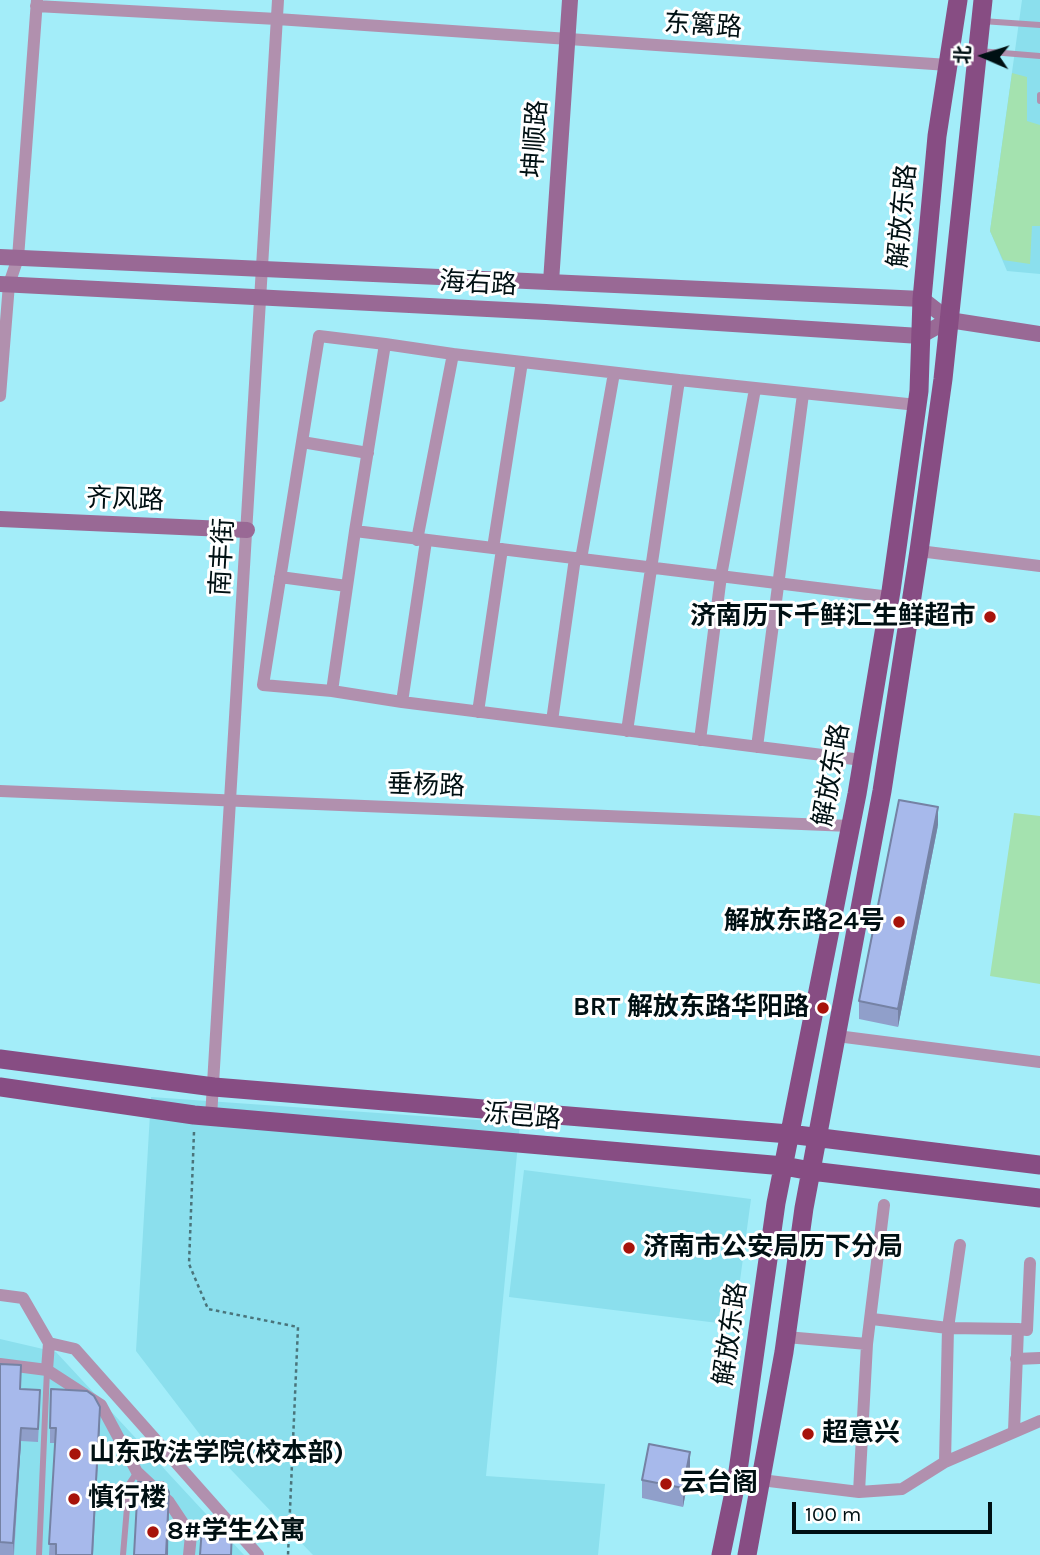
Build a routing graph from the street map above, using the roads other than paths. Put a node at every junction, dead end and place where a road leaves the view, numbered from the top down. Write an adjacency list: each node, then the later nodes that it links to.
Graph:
1 (278, 0): 6 (street, 南丰街)
2 (570, 0): 9 (main road, 坤顺路)
3 (958, 0): 12 (main road, 解放东路)
4 (983, 0): 7 (main road, 解放东路)
5 (36, 3): 6 (street, 东篱路); 16 (street)
6 (277, 19): 9 (street, 东篱路); 17 (street, 南丰街)
7 (981, 21): 8 (lane); 10 (main road, 解放东路)
8 (1040, 25)
9 (567, 40): 12 (street, 东篱路); 18 (main road, 坤顺路)
10 (977, 51): 11 (lane); 22 (main road, 解放东路)
11 (1040, 56)
12 (948, 65): 21 (main road, 解放东路)
13 (1040, 95): 14 (lane)
14 (1040, 101)
15 (0, 257): 16 (main road, 海右路)
16 (18, 258): 17 (main road, 海右路); 19 (street)
17 (262, 271): 18 (main road, 海右路); 20 (street, 南丰街)
18 (551, 282): 21 (main road, 海右路)
19 (5, 284): 20 (main road, 海右路); 32 (street)
20 (261, 298): 24 (main road, 海右路); 37 (street, 南丰街)
21 (922, 299): 22 (main road); 24 (main road, 解放东路)
22 (949, 320): 23 (main road); 24 (main road); 41 (main road, 解放东路)
23 (1040, 334)
24 (920, 336): 33 (main road, 解放东路)
25 (385, 344): 26 (street); 34 (street); 35 (street)
26 (453, 354): 27 (street); 39 (street)
27 (522, 362): 28 (street); 40 (street)
28 (614, 373): 29 (street); 42 (street)
29 (679, 380): 30 (street); 44 (street)
30 (755, 389): 31 (street); 45 (street)
31 (803, 394): 33 (street); 47 (street)
32 (0, 396)
33 (917, 405): 49 (main road, 解放东路)
34 (302, 442): 35 (street); 46 (street)
35 (368, 453): 38 (street)
36 (0, 519): 37 (main road, 齐风路)
37 (247, 530): 59 (street, 南丰街)
38 (355, 531): 39 (street); 48 (street)
39 (422, 540): 40 (street); 51 (street)
40 (497, 549): 42 (street); 52 (street)
41 (919, 551): 43 (street); 61 (main road, 解放东路)
42 (578, 559): 44 (street); 53 (street)
43 (1040, 566)
44 (651, 567): 45 (street); 54 (street)
45 (721, 576): 47 (street); 55 (street)
46 (280, 578): 48 (street); 50 (street)
47 (778, 583): 49 (street); 56 (street)
48 (347, 586): 50 (street)
49 (890, 597): 57 (main road, 解放东路)
50 (332, 691): 51 (street)
51 (402, 702): 52 (street)
52 (478, 712): 53 (street)
53 (552, 721): 54 (street)
54 (627, 730): 55 (street)
55 (700, 740): 56 (street)
56 (757, 747): 57 (street)
57 (862, 760): 60 (main road, 解放东路)
58 (0, 791): 59 (street, 垂杨路)
59 (231, 801): 60 (street, 垂杨路); 65 (street, 南丰街)
60 (850, 826): 67 (main road, 解放东路)
61 (837, 1036): 63 (street); 68 (main road, 解放东路)
62 (0, 1059): 65 (main road, 泺邑路)
63 (1040, 1062)
64 (0, 1087): 66 (main road, 泺邑路)
65 (215, 1087): 66 (street, 南丰街); 67 (main road, 泺邑路)
66 (203, 1116): 70 (main road, 泺邑路)
67 (789, 1134): 68 (main road, 泺邑路); 70 (main road, 解放东路)
68 (817, 1138): 69 (main road, 泺邑路); 71 (main road, 解放东路)
69 (1040, 1165)
70 (784, 1166): 71 (main road, 泺邑路); 97 (main road, 解放东路)
71 (811, 1171): 72 (main road, 泺邑路); 80 (main road, 解放东路)
72 (1040, 1198)
73 (884, 1205): 77 (street)
74 (960, 1245): 78 (street)
75 (1030, 1263): 79 (street)
76 (0, 1294): 81 (street)
77 (872, 1319): 78 (street); 82 (street)
78 (948, 1328): 79 (street); 89 (street)
79 (1018, 1329): 83 (street)
80 (786, 1337): 82 (street); 91 (main road, 解放东路)
81 (49, 1343): 86 (street); 96 (street)
82 (867, 1344): 92 (street)
83 (1016, 1359): 84 (street); 88 (street)
84 (1040, 1359)
85 (0, 1364): 86 (street)
86 (47, 1370): 90 (street); 93 (lane)
87 (1040, 1421): 88 (street)
88 (1014, 1431): 89 (street)
89 (945, 1462): 92 (street)
90 (137, 1472): 94 (lane); 95 (street)
91 (761, 1480): 92 (street); 98 (main road, 解放东路)
92 (859, 1492)
93 (38, 1555)
94 (123, 1555)
95 (189, 1555)
96 (258, 1555)
97 (721, 1555)
98 (747, 1555)

